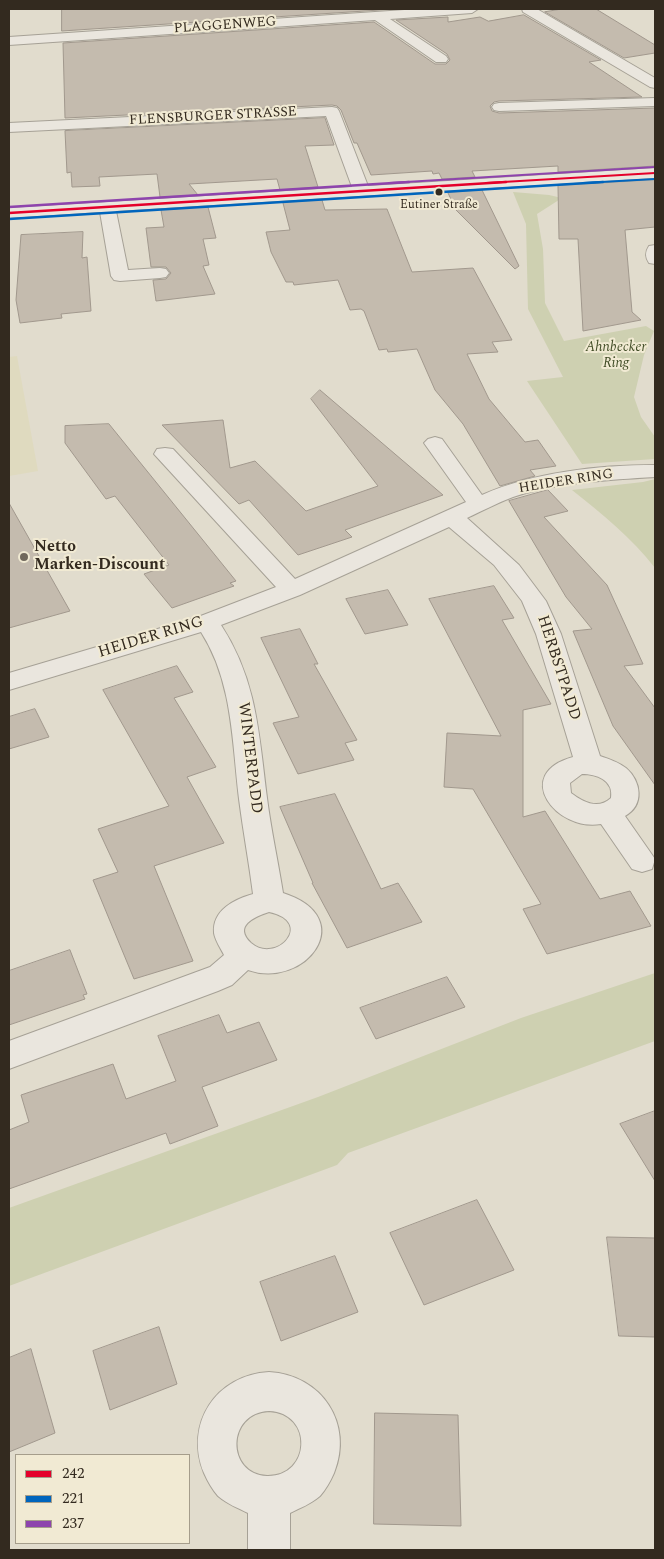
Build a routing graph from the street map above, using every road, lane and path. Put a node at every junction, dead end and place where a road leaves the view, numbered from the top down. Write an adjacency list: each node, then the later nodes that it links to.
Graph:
1 (472, 9): 3 (street, PLAGGENWEG)
2 (528, 9): 6 (street)
3 (379, 16): 4 (street, PLAGGENWEG); 5 (street)
4 (9, 41)
5 (441, 59)
6 (655, 84)
7 (655, 102): 8 (street)
8 (499, 107)
9 (9, 128): 11 (street, FLENSBURGER STRASSE)
10 (655, 173): 11 (street)
11 (362, 192): 12 (street)
12 (107, 206): 13 (street); 16 (street)
13 (9, 213)
14 (655, 250): 15 (street)
15 (655, 259)
16 (160, 273)
17 (434, 443): 20 (street)
18 (165, 454): 22 (street)
19 (655, 471): 20 (street, HEIDER RING)
20 (478, 504): 21 (street, HEIDER RING)
21 (451, 517): 22 (street, HEIDER RING); 25 (street, HERBSTPADD)
22 (292, 590): 23 (street, HEIDER RING)
23 (207, 622): 24 (street, HEIDER RING); 28 (street, WINTERPADD)
24 (9, 682)
25 (589, 765): 26 (street); 26 (street)
26 (608, 813): 27 (street)
27 (642, 861)
28 (269, 901): 29 (street); 29 (street)
29 (243, 956): 30 (street)
30 (9, 1055)
31 (269, 1497): 32 (street)
32 (269, 1550)

